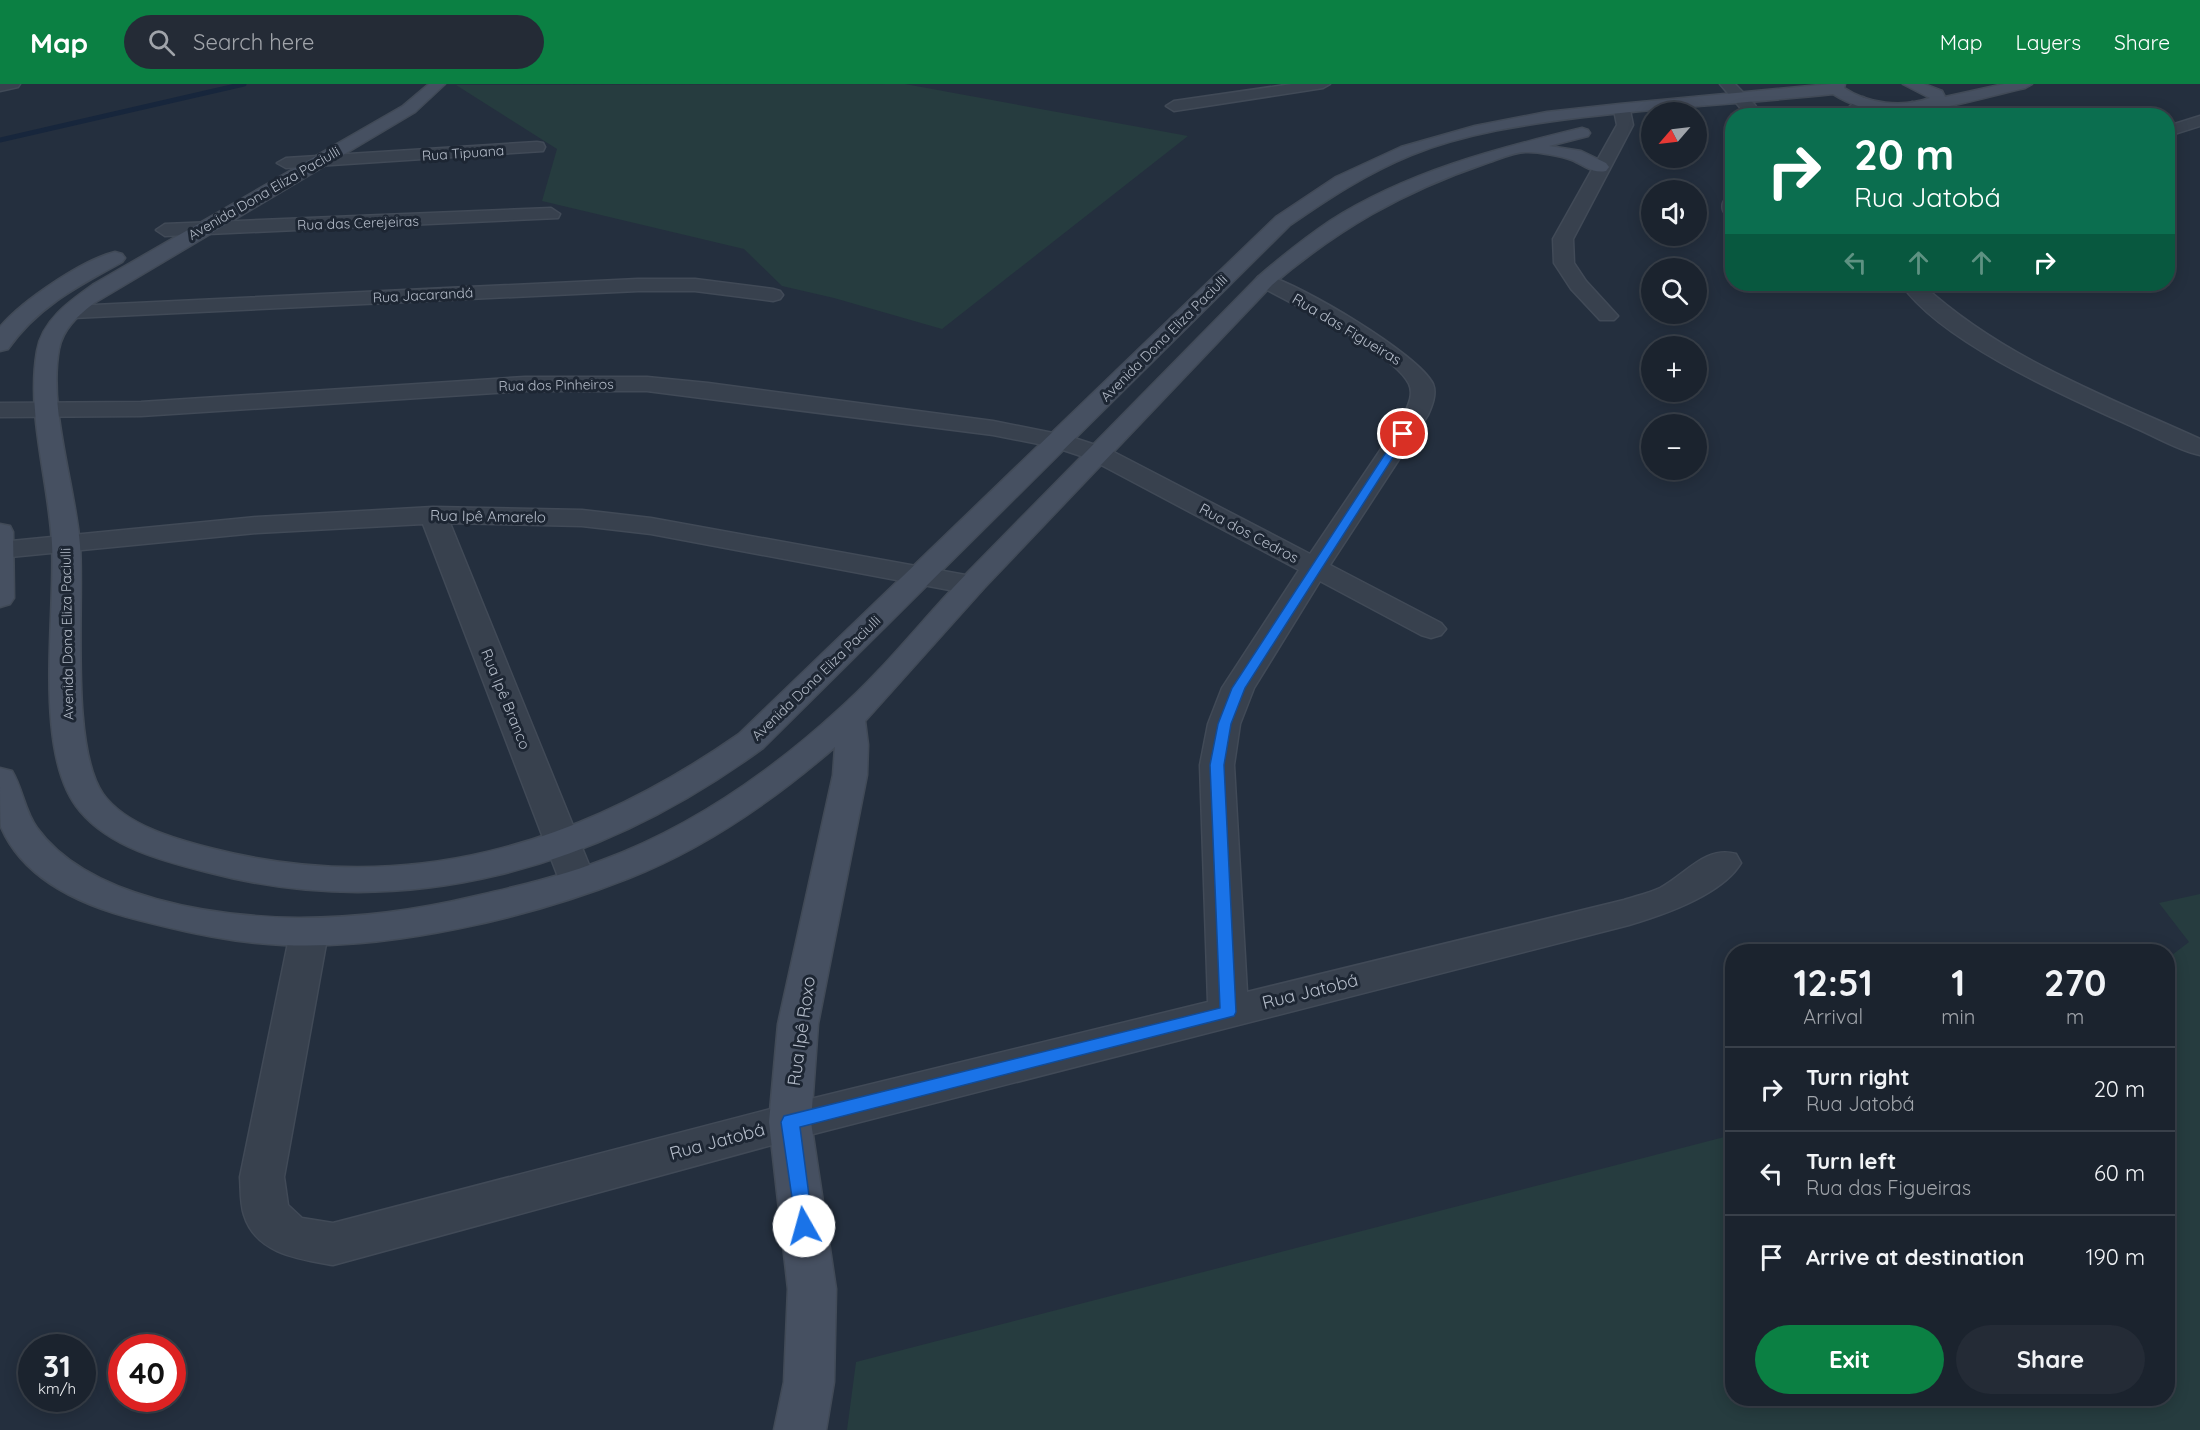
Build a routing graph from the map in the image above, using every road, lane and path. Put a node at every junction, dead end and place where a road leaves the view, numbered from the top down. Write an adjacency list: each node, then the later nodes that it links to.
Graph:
1 (13, 84): 9 (street)
2 (419, 84): 26 (street, Avenida Dona Eliza Paciulli)
3 (438, 84): 21 (street, Avenida Dona Eliza Paciulli)
4 (1323, 84): 13 (street)
5 (1727, 84): 11 (street)
6 (1910, 84): 12 (street)
7 (2025, 84): 12 (street)
8 (1837, 85): 10 (street); 11 (street, Avenida Dona Eliza Paciulli)
9 (0, 86)
10 (1859, 101): 11 (street, Avenida Dona Eliza Paciulli); 14 (street); 15 (street)
11 (1744, 104): 16 (street, Avenida Dona Eliza Paciulli); 19 (street, Avenida Dona Eliza Paciulli)
12 (1928, 105): 14 (street)
13 (1174, 106)
14 (1912, 107)
15 (1853, 108)
16 (1707, 112)
17 (2200, 120): 20 (street)
18 (1641, 122): 19 (street, Avenida Dona Eliza Paciulli)
19 (1613, 123): 23 (street, Avenida Dona Eliza Paciulli); 27 (street); 39 (street, Avenida Dona Eliza Paciulli)
20 (2175, 129)
21 (348, 145): 24 (street, Rua Tipuana); 25 (street, Avenida Dona Eliza Paciulli)
22 (537, 147): 24 (street, Rua Tipuana)
23 (1516, 149): 27 (street); 31 (street, Avenida Dona Eliza Paciulli)
24 (390, 158): 25 (street, Rua Tipuana)
25 (319, 162): 26 (street, Rua Tipuana); 29 (street, Avenida Dona Eliza Paciulli)
26 (286, 163): 30 (street, Avenida Dona Eliza Paciulli)
27 (1600, 167): 35 (street)
28 (550, 214): 29 (street, Rua das Cerejeiras)
29 (201, 229): 30 (street, Rua das Cerejeiras); 34 (street, Avenida Dona Eliza Paciulli)
30 (165, 230): 36 (street, Avenida Dona Eliza Paciulli)
31 (1265, 281): 41 (street, Avenida Dona Eliza Paciulli); 45 (street, Rua das Figueiras)
32 (1918, 291): 40 (street)
33 (773, 295): 34 (street, Rua Jacarandá)
34 (73, 312): 38 (street, Avenida Dona Eliza Paciulli)
35 (1607, 316)
36 (0, 344)
37 (0, 410): 38 (street, Rua dos Pinheiros)
38 (50, 411): 39 (street, Rua dos Pinheiros); 44 (street, Avenida Dona Eliza Paciulli)
39 (1059, 441): 41 (street, Rua dos Pinheiros); 46 (street, Avenida Dona Eliza Paciulli)
40 (2200, 448)
41 (1099, 454): 45 (street, Rua dos Cedros); 47 (street, Avenida Dona Eliza Paciulli)
42 (433, 515): 44 (street, Rua Ipê Amarelo); 46 (street, Rua Ipê Amarelo); 52 (street, Rua Ipê Branco)
43 (1, 541): 44 (street, Rua Ipê Amarelo); 48 (street)
44 (66, 542): 52 (street, Avenida Dona Eliza Paciulli)
45 (1314, 568): 49 (street, Rua dos Cedros); 56 (street, Rua das Figueiras)
46 (921, 575): 47 (street, Rua Ipê Amarelo); 52 (street, Avenida Dona Eliza Paciulli)
47 (971, 585): 50 (street, Avenida Dona Eliza Paciulli)
48 (0, 598)
49 (1431, 629)
50 (849, 719): 54 (street, Avenida Dona Eliza Paciulli); 57 (street, Rua Ipê Roxo)
51 (0, 778): 55 (street, Avenida Dona Eliza Paciulli)
52 (563, 843): 54 (street, Rua Ipê Branco)
53 (1723, 863): 56 (street, Rua Jatobá)
54 (578, 882): 55 (street, Avenida Dona Eliza Paciulli)
55 (309, 933): 57 (street, Rua Jatobá)
56 (1228, 1012): 57 (street, Rua Jatobá)
57 (790, 1122): 58 (street, Rua Ipê Roxo)
58 (801, 1430)

